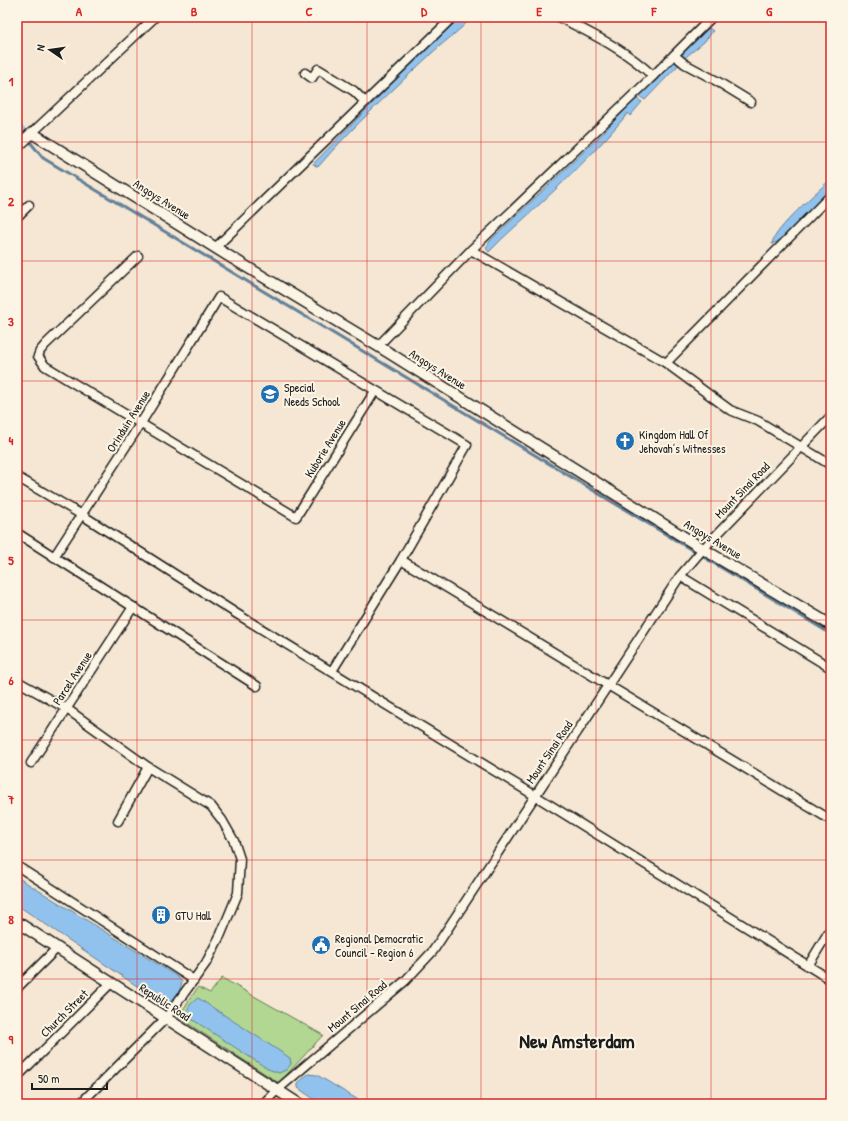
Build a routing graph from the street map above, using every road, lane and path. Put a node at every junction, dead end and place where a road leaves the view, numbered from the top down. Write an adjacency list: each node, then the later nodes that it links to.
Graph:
1 (155, 17): 10 (street)
2 (453, 17): 8 (street)
3 (559, 17): 7 (street)
4 (711, 17): 5 (street)
5 (675, 56): 7 (street); 9 (street)
6 (304, 73): 8 (street)
7 (653, 76): 16 (street)
8 (365, 102): 15 (street)
9 (751, 102)
10 (32, 133): 11 (street); 15 (street, Angoys Avenue)
11 (17, 146)
12 (831, 195): 19 (street)
13 (29, 205): 14 (street)
14 (17, 217)
15 (216, 247): 18 (street, Angoys Avenue)
16 (471, 250): 18 (street); 19 (street)
17 (138, 256): 22 (street)
18 (378, 346): 28 (street, Angoys Avenue)
19 (666, 363): 23 (street)
20 (375, 391): 22 (street, Kuborie Avenue); 22 (street, Orinduin Avenue); 30 (street)
21 (831, 416): 23 (street, Mount Sinai Road)
22 (140, 424): 26 (street, Orinduin Avenue)
23 (801, 446): 24 (street); 28 (street, Mount Sinai Road)
24 (831, 465)
25 (17, 477): 26 (street)
26 (82, 515): 29 (street, Orinduin Avenue); 35 (street)
27 (17, 533): 29 (street)
28 (701, 551): 31 (street, Mount Sinai Road); 33 (street, Angoys Avenue)
29 (54, 557): 32 (street)
30 (401, 560): 35 (street); 37 (street)
31 (680, 576): 34 (street); 37 (street, Mount Sinai Road)
32 (133, 607): 38 (street); 39 (street, Parcel Avenue)
33 (831, 625)
34 (831, 668)
35 (332, 671): 42 (street)
36 (17, 681): 39 (street)
37 (608, 685): 42 (street, Mount Sinai Road); 43 (street)
38 (256, 686)
39 (67, 709): 40 (street, Parcel Avenue); 41 (street)
40 (31, 763)
41 (148, 767): 44 (street); 50 (street)
42 (534, 795): 49 (street); 56 (street, Mount Sinai Road)
43 (831, 820)
44 (118, 821)
45 (17, 866): 50 (street)
46 (17, 922): 48 (street, Republic Road)
47 (831, 928): 49 (street)
48 (57, 948): 52 (street, Republic Road); 53 (street)
49 (808, 966): 51 (street)
50 (194, 980): 54 (street)
51 (831, 980)
52 (111, 983): 54 (street, Republic Road); 55 (street, Church Street)
53 (17, 988)
54 (166, 1018): 56 (street, Republic Road); 57 (street)
55 (17, 1076)
56 (277, 1090): 58 (street, Mount Sinai Road); 59 (street, Republic Road)
57 (80, 1104)
58 (263, 1104)
59 (299, 1104)

